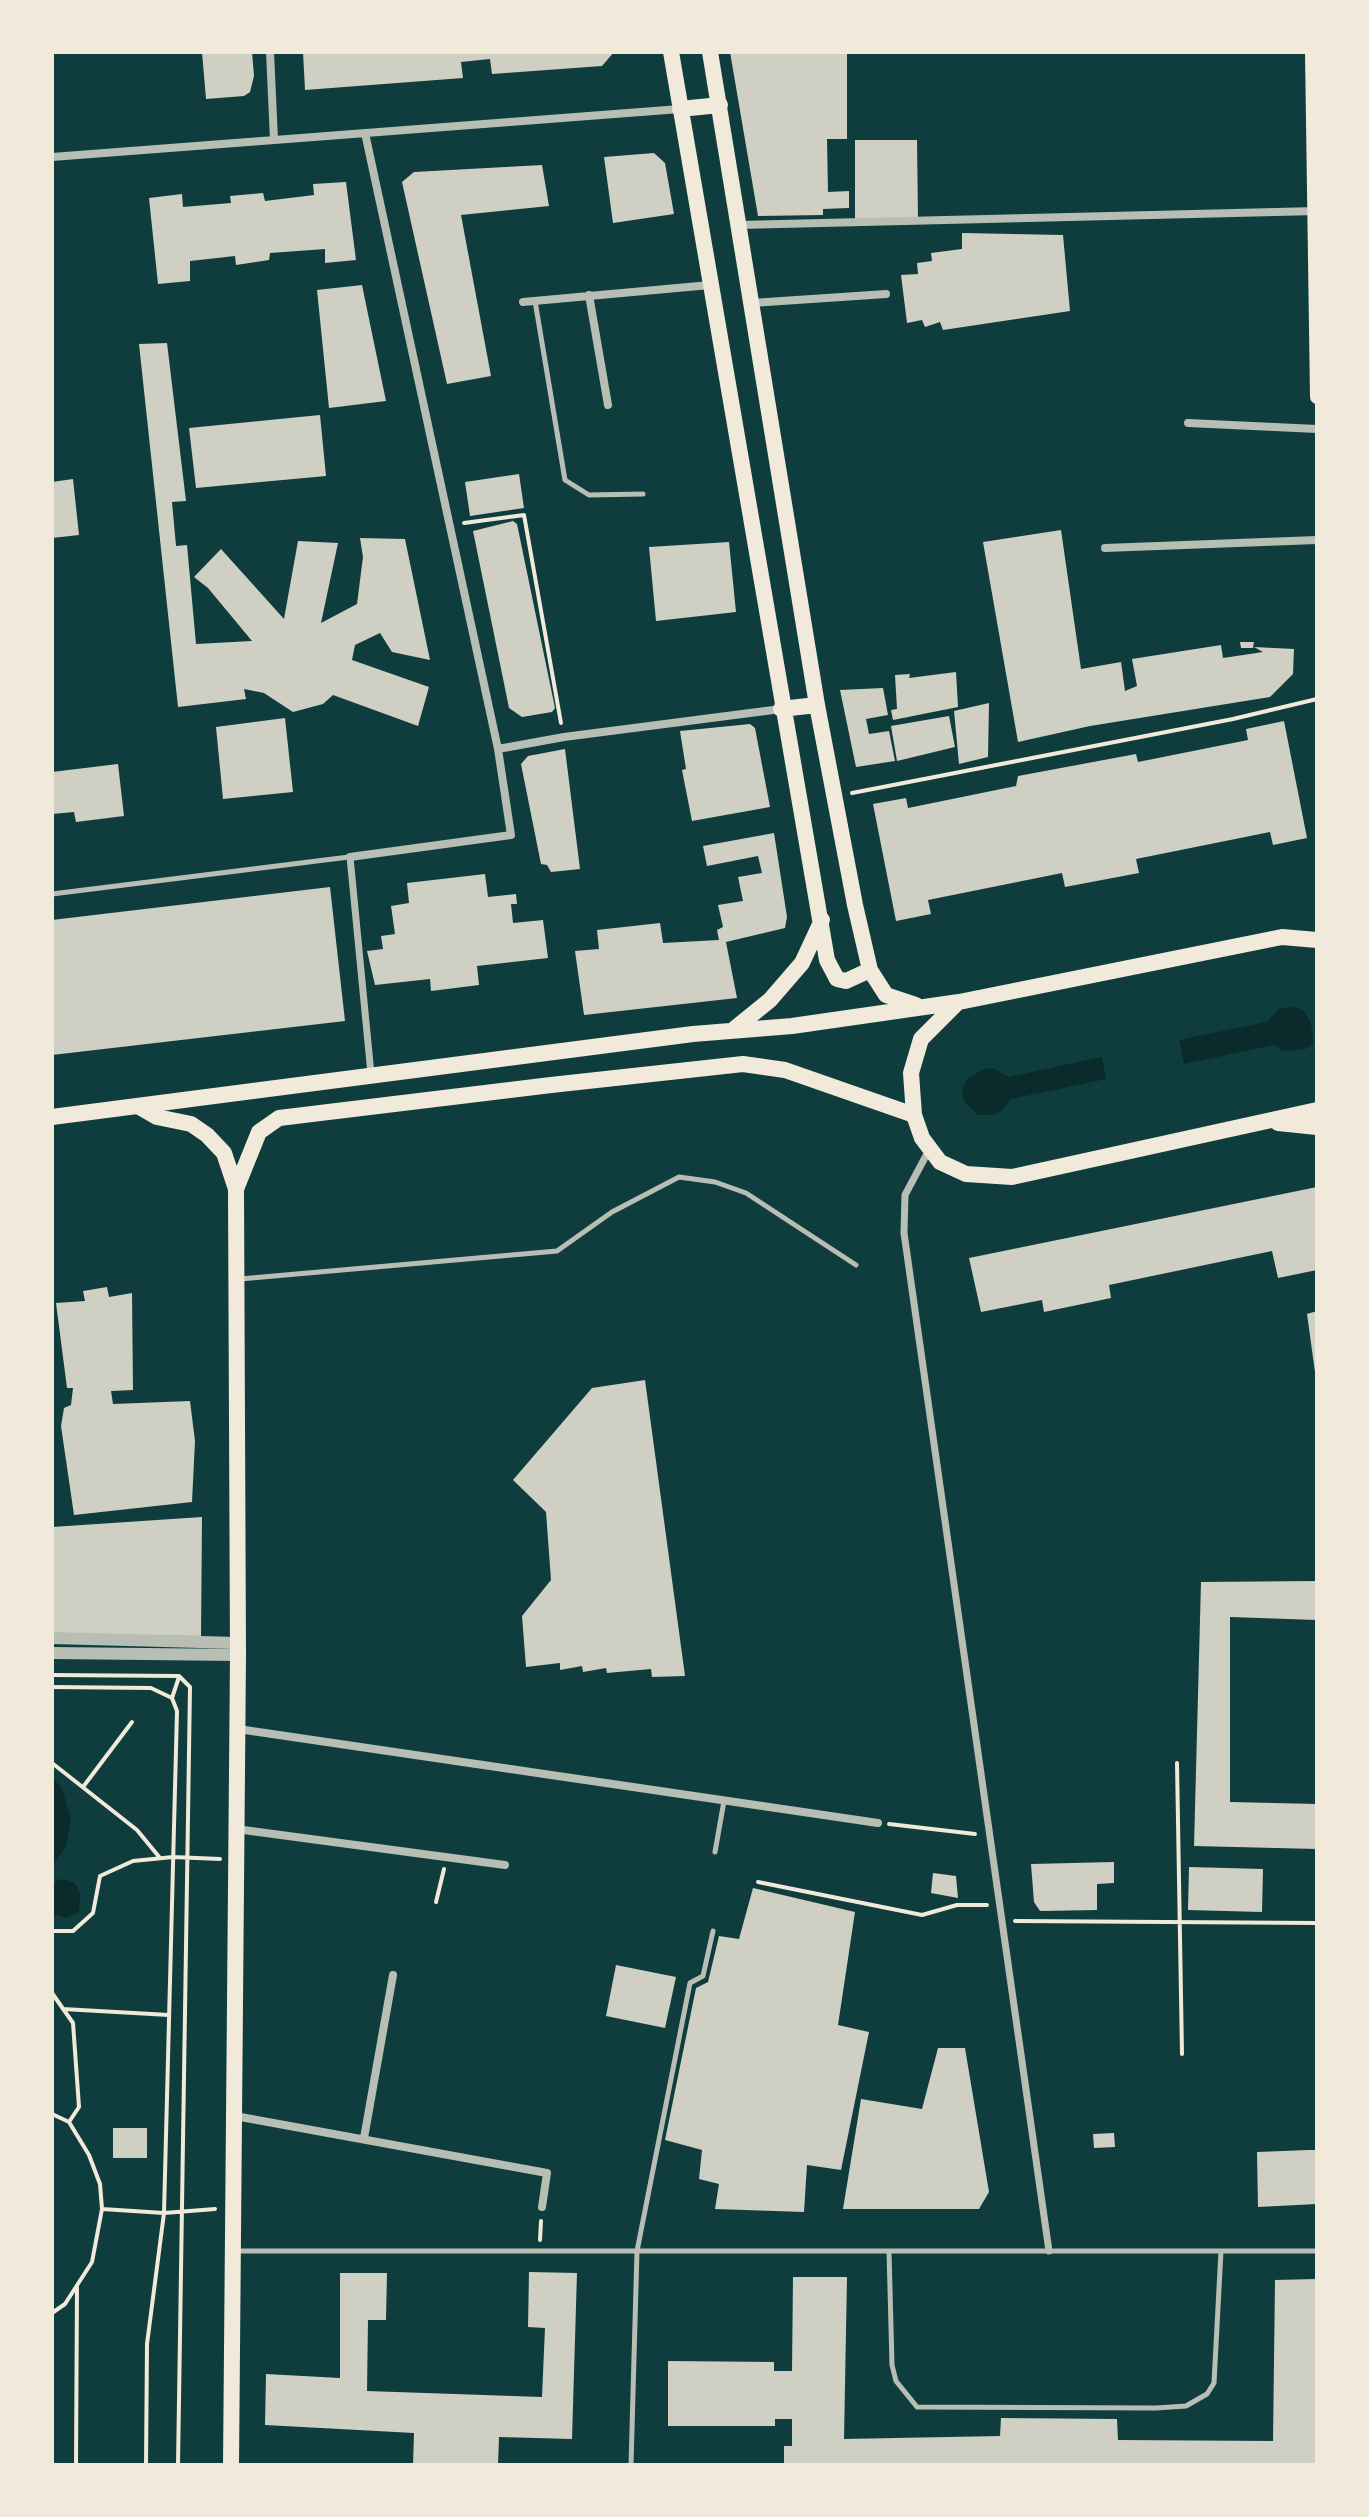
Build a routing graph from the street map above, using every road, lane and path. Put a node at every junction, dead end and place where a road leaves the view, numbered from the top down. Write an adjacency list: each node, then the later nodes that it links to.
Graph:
1 (270, 52): 8 (street)
2 (671, 52): 6 (main road)
3 (710, 52): 5 (main road)
4 (1312, 52): 10 (main road)
5 (720, 105): 6 (main road); 11 (main road)
6 (680, 109): 7 (street); 12 (main road)
7 (365, 133): 8 (street); 23 (street)
8 (274, 140): 9 (street)
9 (52, 157)
10 (1316, 211): 11 (street); 18 (main road)
11 (738, 225): 17 (main road)
12 (710, 285): 14 (street); 28 (main road)
13 (886, 294): 17 (street)
14 (589, 295): 15 (street); 19 (street)
15 (535, 301): 16 (street); 22 (lane)
16 (523, 302)
17 (750, 303): 27 (main road)
18 (1317, 397)
19 (608, 405)
20 (1188, 423): 21 (street)
21 (1317, 429)
22 (643, 494)
23 (449, 525): 29 (path); 30 (street)
24 (1317, 540): 25 (street)
25 (1105, 548)
26 (1317, 699): 31 (path)
27 (817, 705): 28 (main road); 31 (main road)
28 (781, 709): 29 (street); 34 (main road)
29 (564, 737): 30 (street)
30 (498, 749): 32 (street)
31 (834, 796): 36 (main road)
32 (350, 857): 33 (lane); 40 (street)
33 (52, 894)
34 (823, 918): 36 (main road); 39 (main road)
35 (1317, 940): 37 (main road)
36 (870, 970): 38 (main road)
37 (959, 1002): 38 (main road); 43 (main road)
38 (925, 1007): 39 (main road)
39 (733, 1030): 40 (main road)
40 (371, 1077): 41 (main road)
41 (138, 1106): 44 (main road); 48 (main road)
42 (1317, 1110): 45 (main road)
43 (914, 1115): 47 (main road); 48 (main road)
44 (52, 1117)
45 (1264, 1122): 46 (main road); 47 (main road)
46 (1317, 1127)
47 (930, 1149): 67 (street)
48 (236, 1189): 50 (main road)
49 (856, 1265): 50 (lane)
50 (235, 1279): 52 (main road)
51 (52, 1638): 52 (street)
52 (238, 1649): 54 (street); 60 (main road)
53 (52, 1653): 54 (street)
54 (180, 1655): 56 (path)
55 (52, 1675): 56 (path)
56 (179, 1676): 58 (path); 72 (path)
57 (52, 1687): 58 (path)
58 (172, 1698): 69 (path)
59 (132, 1722): 63 (path)
60 (237, 1729): 64 (street); 66 (main road)
61 (52, 1763): 63 (path)
62 (1177, 1763): 78 (path)
63 (83, 1787): 71 (path)
64 (724, 1801): 65 (street); 68 (lane)
65 (878, 1823): 67 (path)
66 (236, 1829): 70 (street); 73 (main road)
67 (990, 1836): 77 (street)
68 (715, 1852)
69 (173, 1857): 71 (path); 72 (path); 86 (path)
70 (446, 1857): 74 (street); 76 (path)
71 (160, 1858): 81 (path)
72 (188, 1858): 73 (path); 95 (path)
73 (236, 1860): 89 (main road)
74 (505, 1865)
75 (758, 1882): 77 (path)
76 (436, 1902)
77 (1000, 1905): 79 (street)
78 (1178, 1920): 79 (path); 80 (path); 87 (path)
79 (1002, 1922): 101 (street)
80 (1317, 1923)
81 (52, 1931)
82 (713, 1931): 99 (lane)
83 (393, 1975): 91 (street)
84 (52, 1993): 85 (path)
85 (63, 2009): 86 (path); 90 (path)
86 (169, 2015): 96 (path)
87 (1182, 2054)
88 (52, 2114): 90 (path)
89 (234, 2116): 91 (street); 93 (main road)
90 (69, 2122): 94 (path)
91 (364, 2138): 92 (street)
92 (542, 2207): 98 (path)
93 (233, 2208): 95 (path); 97 (main road)
94 (102, 2209): 96 (path); 104 (path)
95 (181, 2212): 96 (path); 108 (path)
96 (164, 2213): 107 (path)
97 (233, 2251): 98 (lane); 109 (main road)
98 (539, 2251): 99 (lane)
99 (637, 2251): 100 (lane); 110 (lane)
100 (889, 2251): 101 (lane); 102 (lane)
101 (1049, 2251): 102 (lane)
102 (1221, 2251): 103 (lane)
103 (1317, 2251)
104 (77, 2286): 105 (path); 106 (path)
105 (52, 2313)
106 (76, 2465)
107 (146, 2465)
108 (178, 2465)
109 (231, 2465)
110 (631, 2465)

